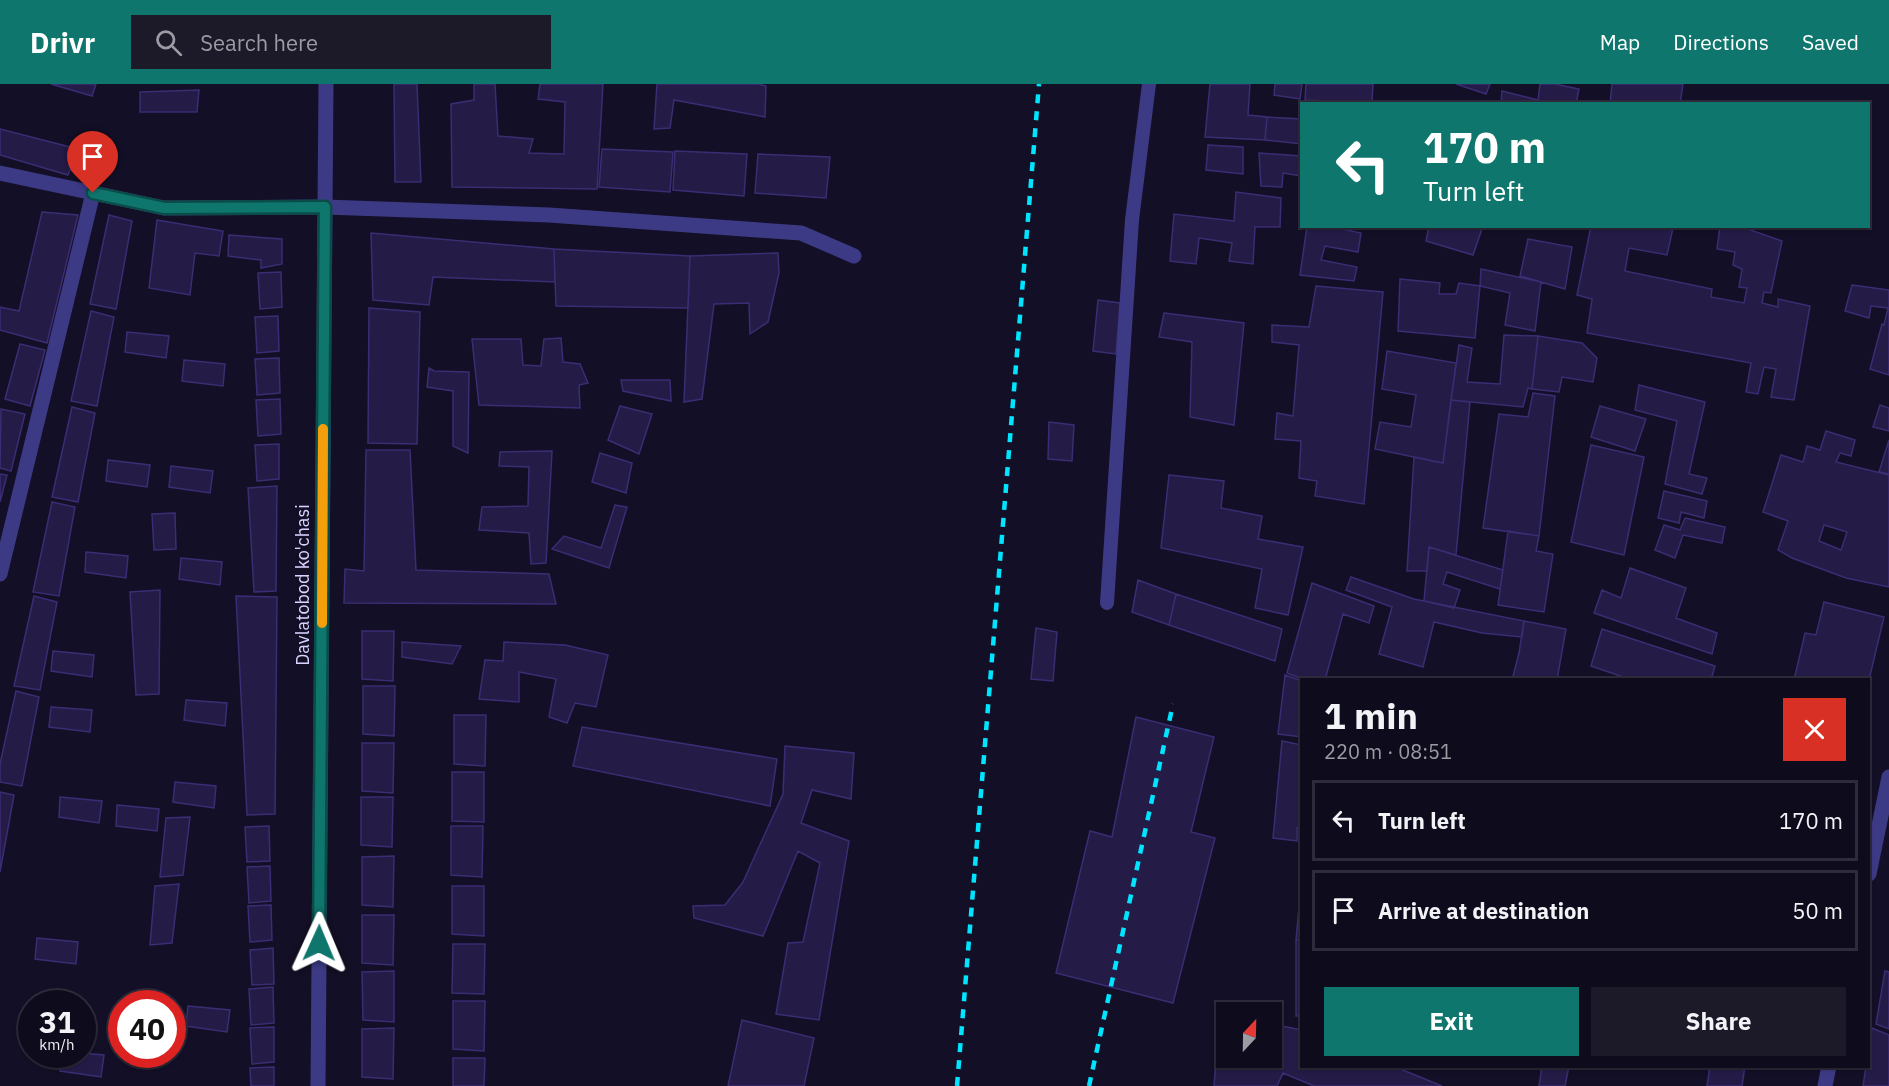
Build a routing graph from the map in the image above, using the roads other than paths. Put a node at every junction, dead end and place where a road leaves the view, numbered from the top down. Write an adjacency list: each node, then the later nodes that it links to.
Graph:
1 (326, 84): 5 (street, Davlatobod ko'chasi)
2 (1149, 84): 8 (lane)
3 (0, 173): 4 (street)
4 (93, 193): 5 (street); 7 (street)
5 (325, 207): 6 (street); 12 (street, Davlatobod ko'chasi)
6 (854, 256)
7 (0, 574)
8 (1107, 603)
9 (1889, 777): 10 (street)
10 (1870, 869)
11 (1829, 1068): 13 (street)
12 (318, 1086)
13 (1825, 1086)

